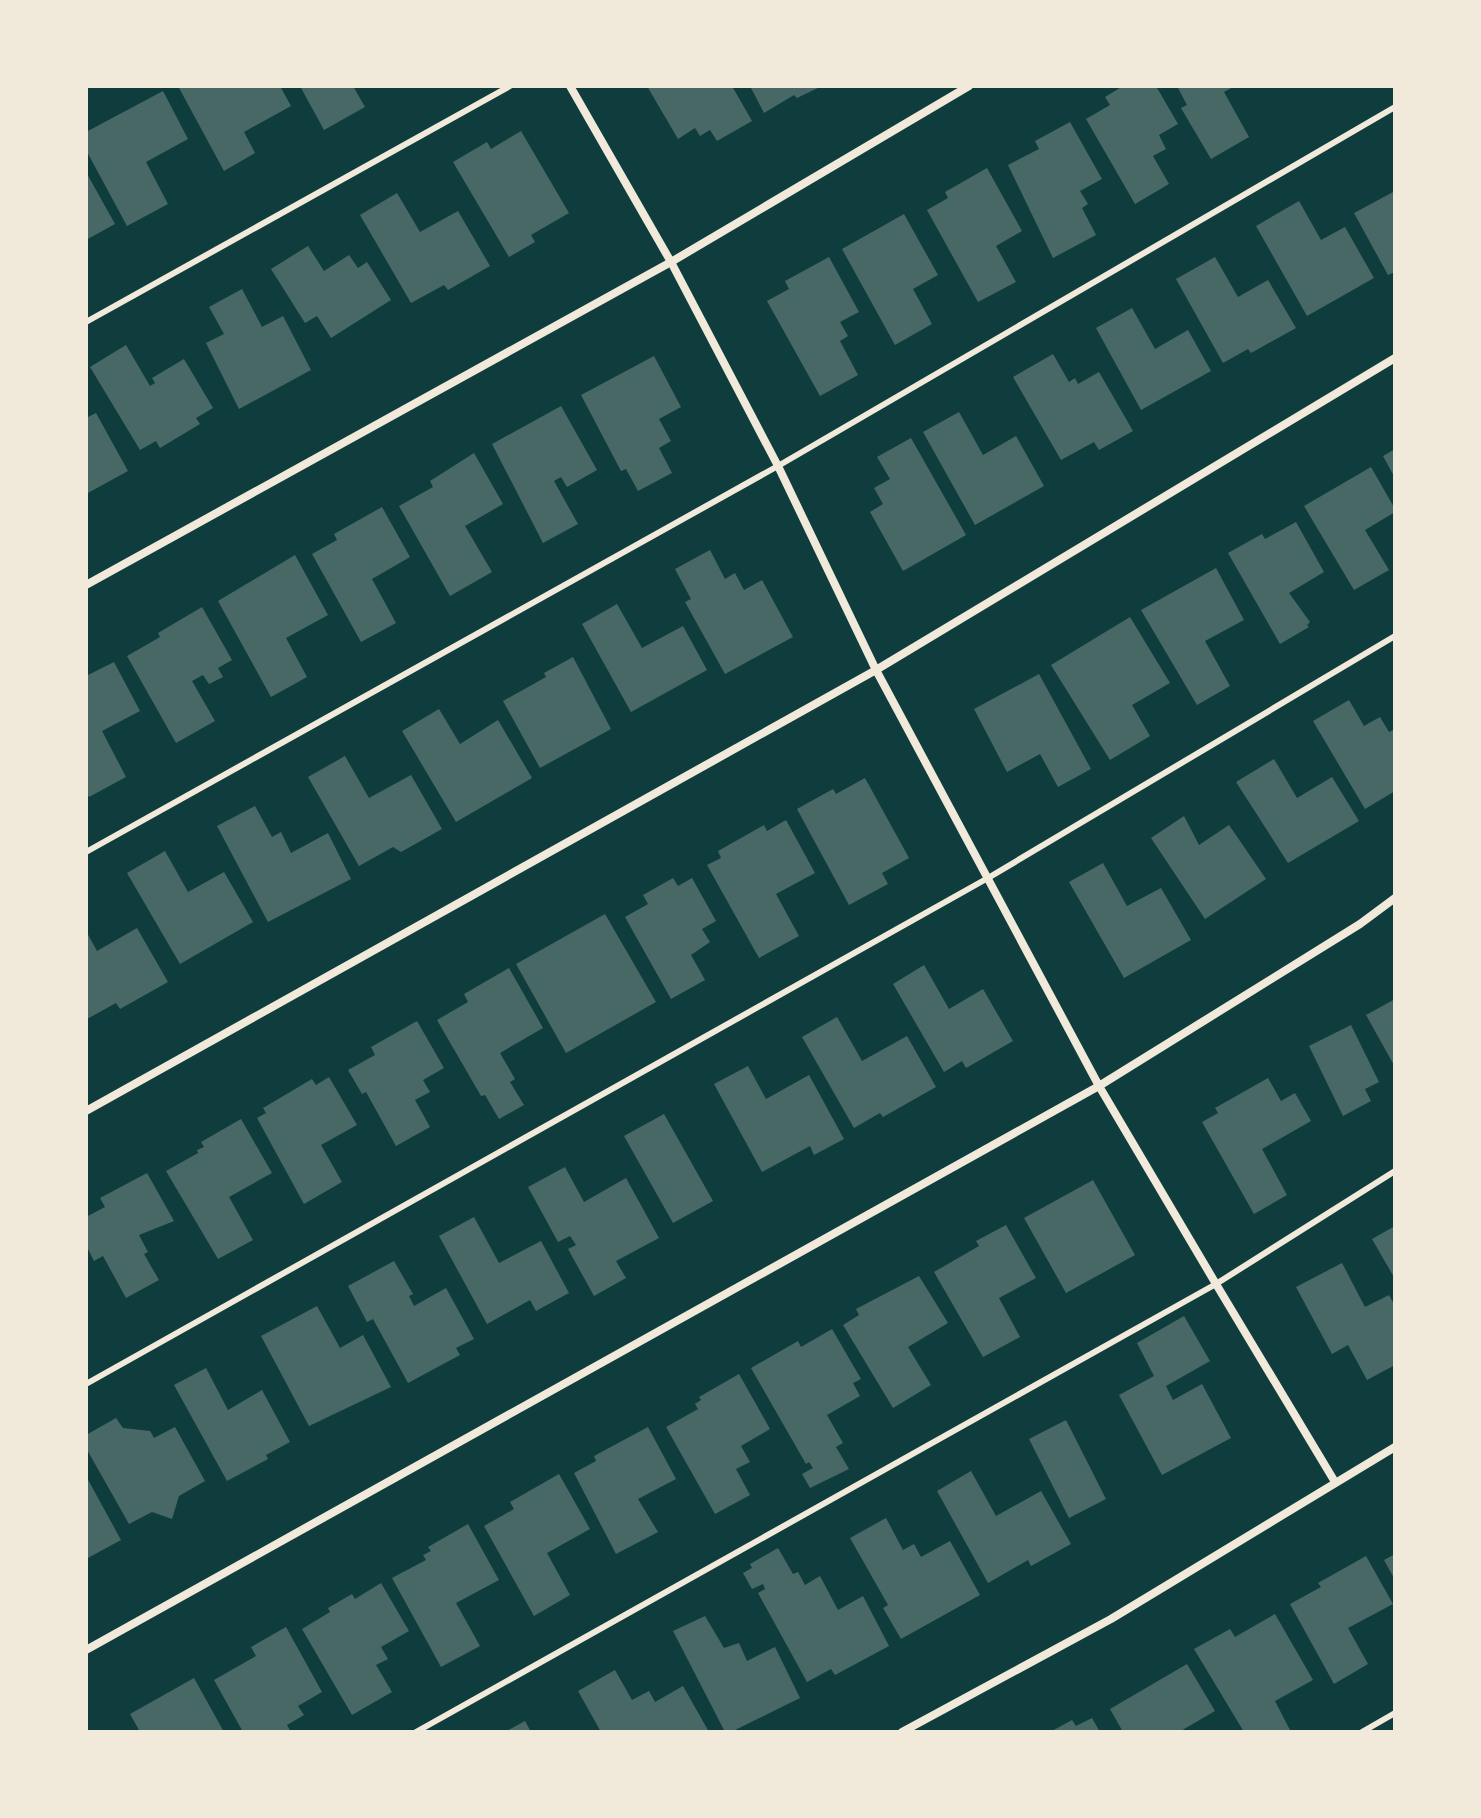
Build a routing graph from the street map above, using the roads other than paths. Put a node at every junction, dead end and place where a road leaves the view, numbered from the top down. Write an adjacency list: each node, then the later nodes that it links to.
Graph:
1 (510, 86): 6 (lane)
2 (570, 86): 5 (street)
3 (969, 86): 5 (street)
4 (1395, 107): 8 (lane)
5 (671, 262): 8 (street); 9 (street)
6 (86, 322)
7 (1395, 358): 11 (street)
8 (778, 466): 11 (street); 12 (lane)
9 (86, 585)
10 (1395, 636): 13 (lane)
11 (876, 670): 13 (street); 16 (street)
12 (86, 852)
13 (988, 878): 15 (street); 19 (lane)
14 (1395, 898): 15 (street)
15 (1099, 1086): 18 (street); 22 (street)
16 (86, 1111)
17 (1395, 1171): 18 (lane)
18 (1216, 1284): 21 (street); 24 (lane)
19 (86, 1384)
20 (1395, 1447): 21 (street)
21 (1335, 1482): 25 (street)
22 (86, 1650)
23 (1395, 1713): 26 (lane)
24 (416, 1732)
25 (902, 1732)
26 (1362, 1732)

